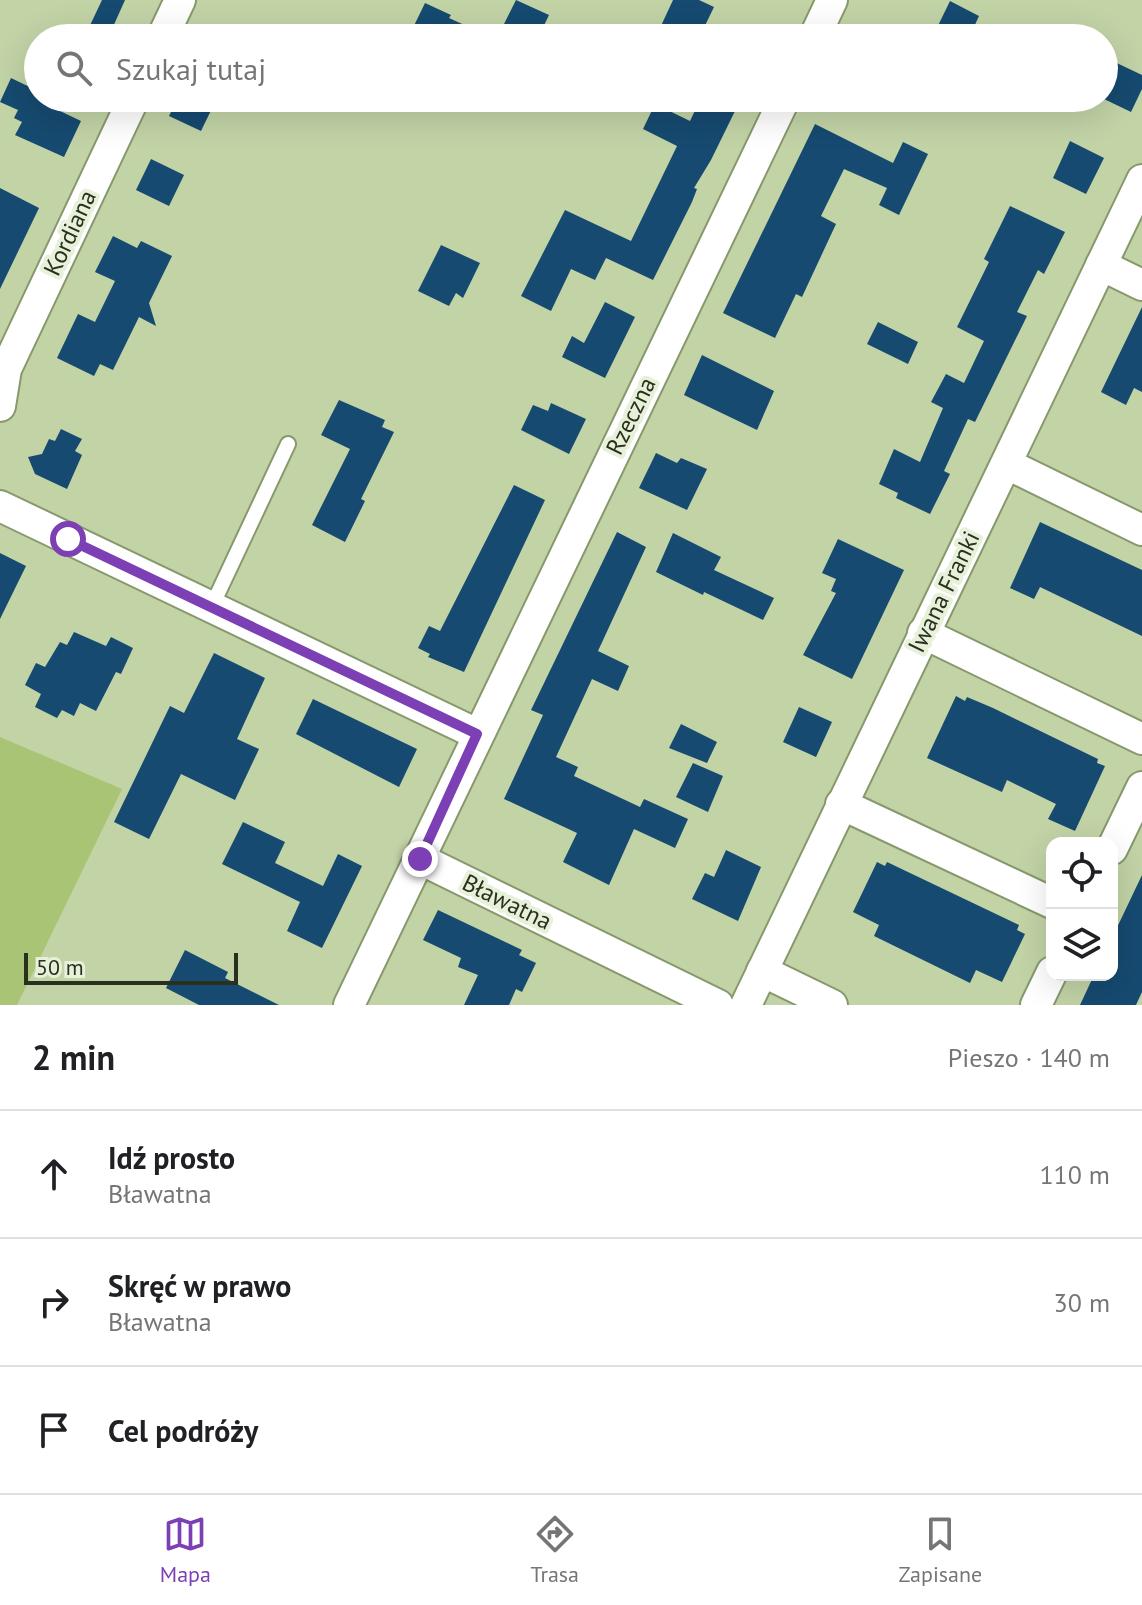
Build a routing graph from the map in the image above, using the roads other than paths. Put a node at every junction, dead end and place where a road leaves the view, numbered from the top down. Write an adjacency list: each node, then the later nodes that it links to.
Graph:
1 (180, 0): 3 (street)
2 (832, 0): 4 (street)
3 (169, 24)
4 (821, 24)
5 (127, 112): 10 (street, Kordiana)
6 (778, 112): 18 (street, Rzeczna)
7 (1142, 180): 8 (street, Iwana Franki)
8 (1101, 265): 9 (street); 13 (street, Iwana Franki)
9 (1142, 285)
10 (3, 368): 11 (street)
11 (0, 406)
12 (288, 444): 16 (lane)
13 (1007, 464): 15 (street); 17 (street, Iwana Franki)
14 (0, 506): 16 (street)
15 (1142, 530)
16 (211, 608): 18 (street)
17 (923, 633): 19 (street); 21 (street, Iwana Franki)
18 (477, 734): 23 (street)
19 (1142, 739)
20 (1142, 787): 22 (street)
21 (841, 804): 24 (street); 25 (street, Iwana Franki)
22 (1118, 837)
23 (420, 859): 27 (street); 28 (street, Bławatna)
24 (1046, 900)
25 (762, 971): 29 (street, Iwana Franki); 30 (street)
26 (1048, 981): 31 (street)
27 (349, 1005)
28 (718, 1005)
29 (746, 1005)
30 (832, 1005)
31 (1036, 1005)

